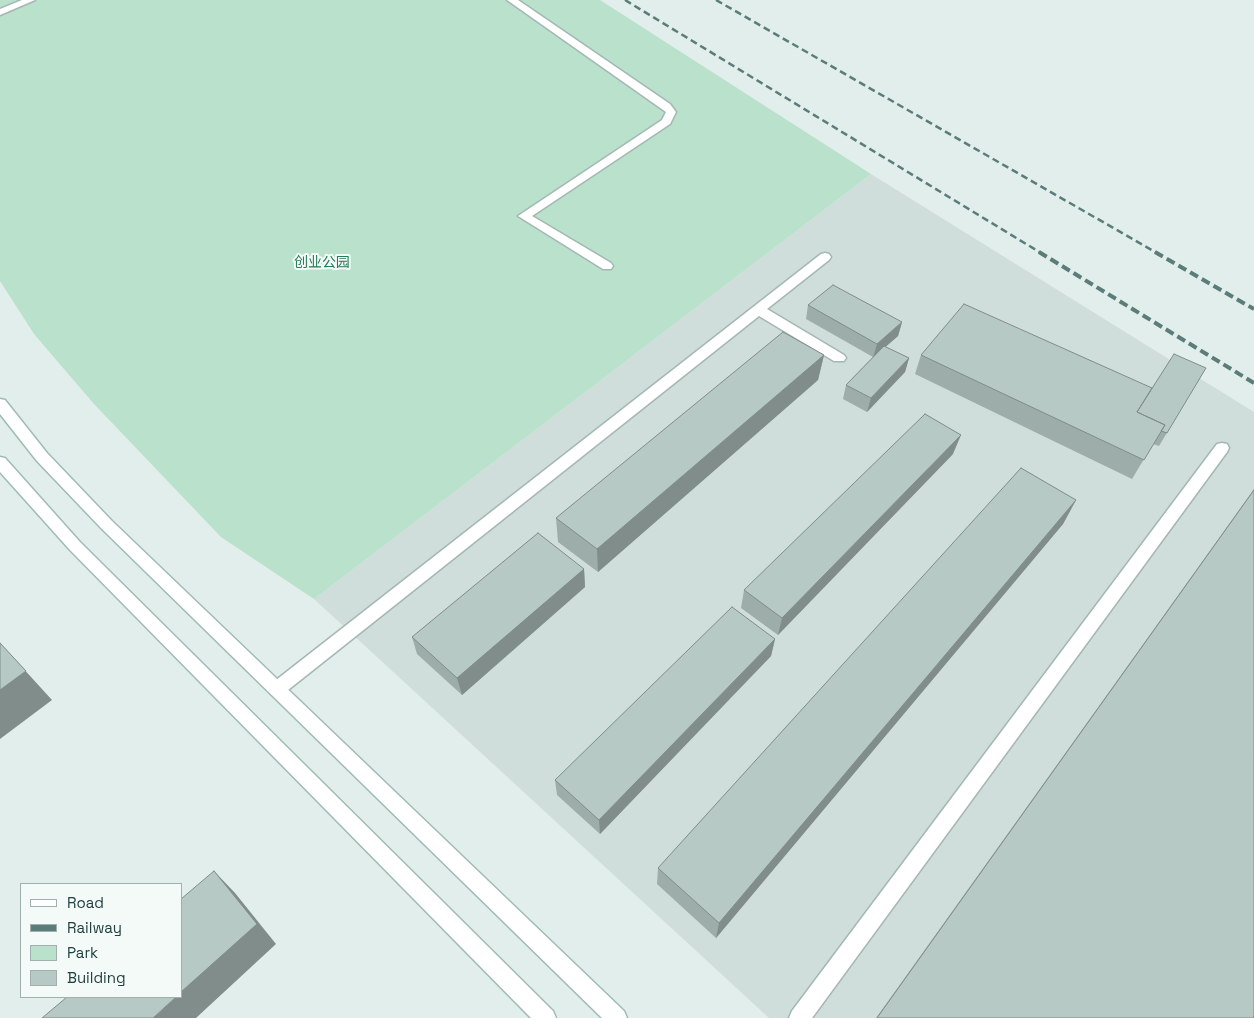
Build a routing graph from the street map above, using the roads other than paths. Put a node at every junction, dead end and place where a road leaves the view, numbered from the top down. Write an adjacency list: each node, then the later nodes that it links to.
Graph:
1 (30, 0): 3 (street)
2 (512, 0): 5 (street)
3 (0, 12)
4 (825, 258): 6 (street)
5 (607, 266)
6 (758, 310): 7 (street); 11 (street)
7 (839, 358)
8 (0, 404): 11 (street)
9 (1222, 448): 14 (street)
10 (0, 462): 12 (street)
11 (277, 689): 13 (street)
12 (546, 1018)
13 (617, 1018)
14 (799, 1018)

